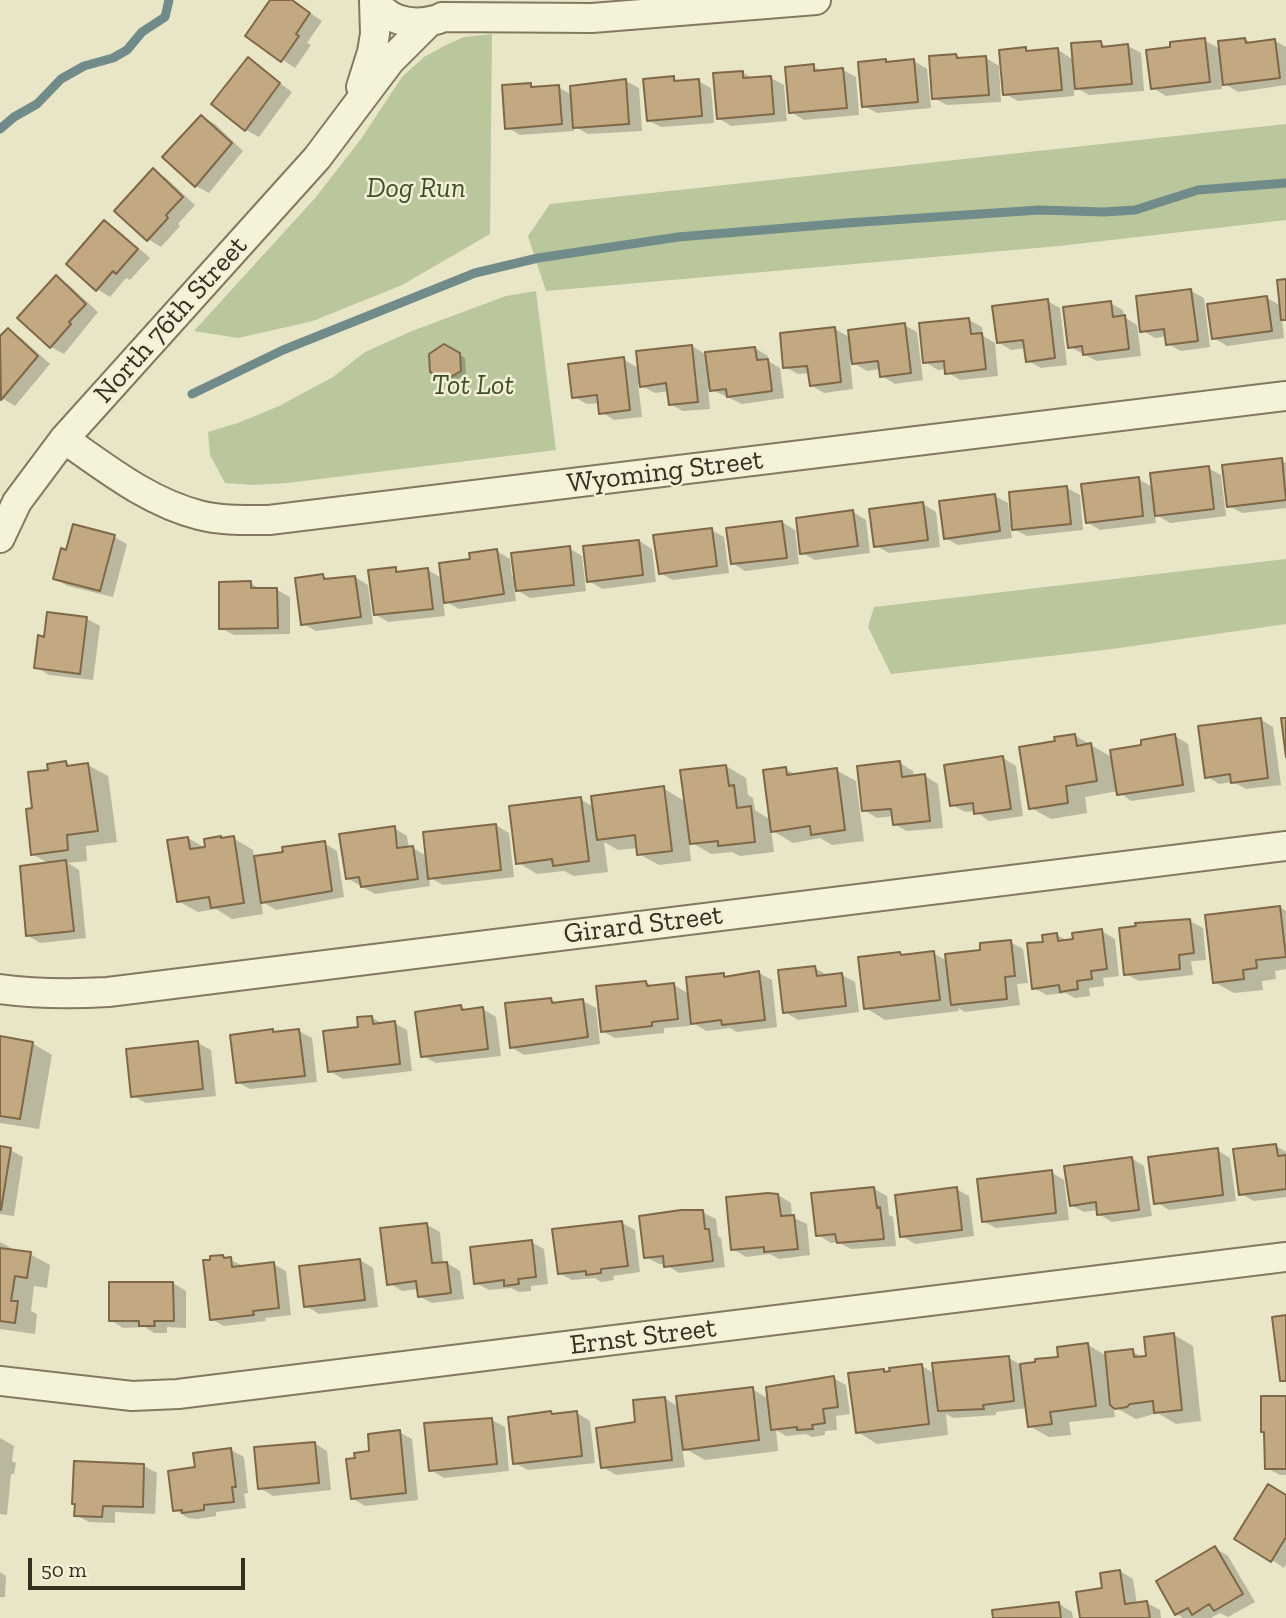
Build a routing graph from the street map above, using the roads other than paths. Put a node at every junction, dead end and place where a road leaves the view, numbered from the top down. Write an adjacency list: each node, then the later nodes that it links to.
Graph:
1 (374, 0): 4 (street); 6 (street, North 76th Street)
2 (519, 0): 5 (street)
3 (816, 0): 5 (street)
4 (444, 13): 5 (street); 6 (street, North 76th Street)
5 (592, 18)
6 (353, 110): 8 (street, North 76th Street)
7 (1286, 396): 8 (street, Wyoming Street)
8 (64, 439): 9 (street, North 76th Street)
9 (0, 538)
10 (1286, 845): 11 (street, Girard Street)
11 (0, 989)
12 (1286, 1257): 13 (street, Ernst Street)
13 (0, 1381)

